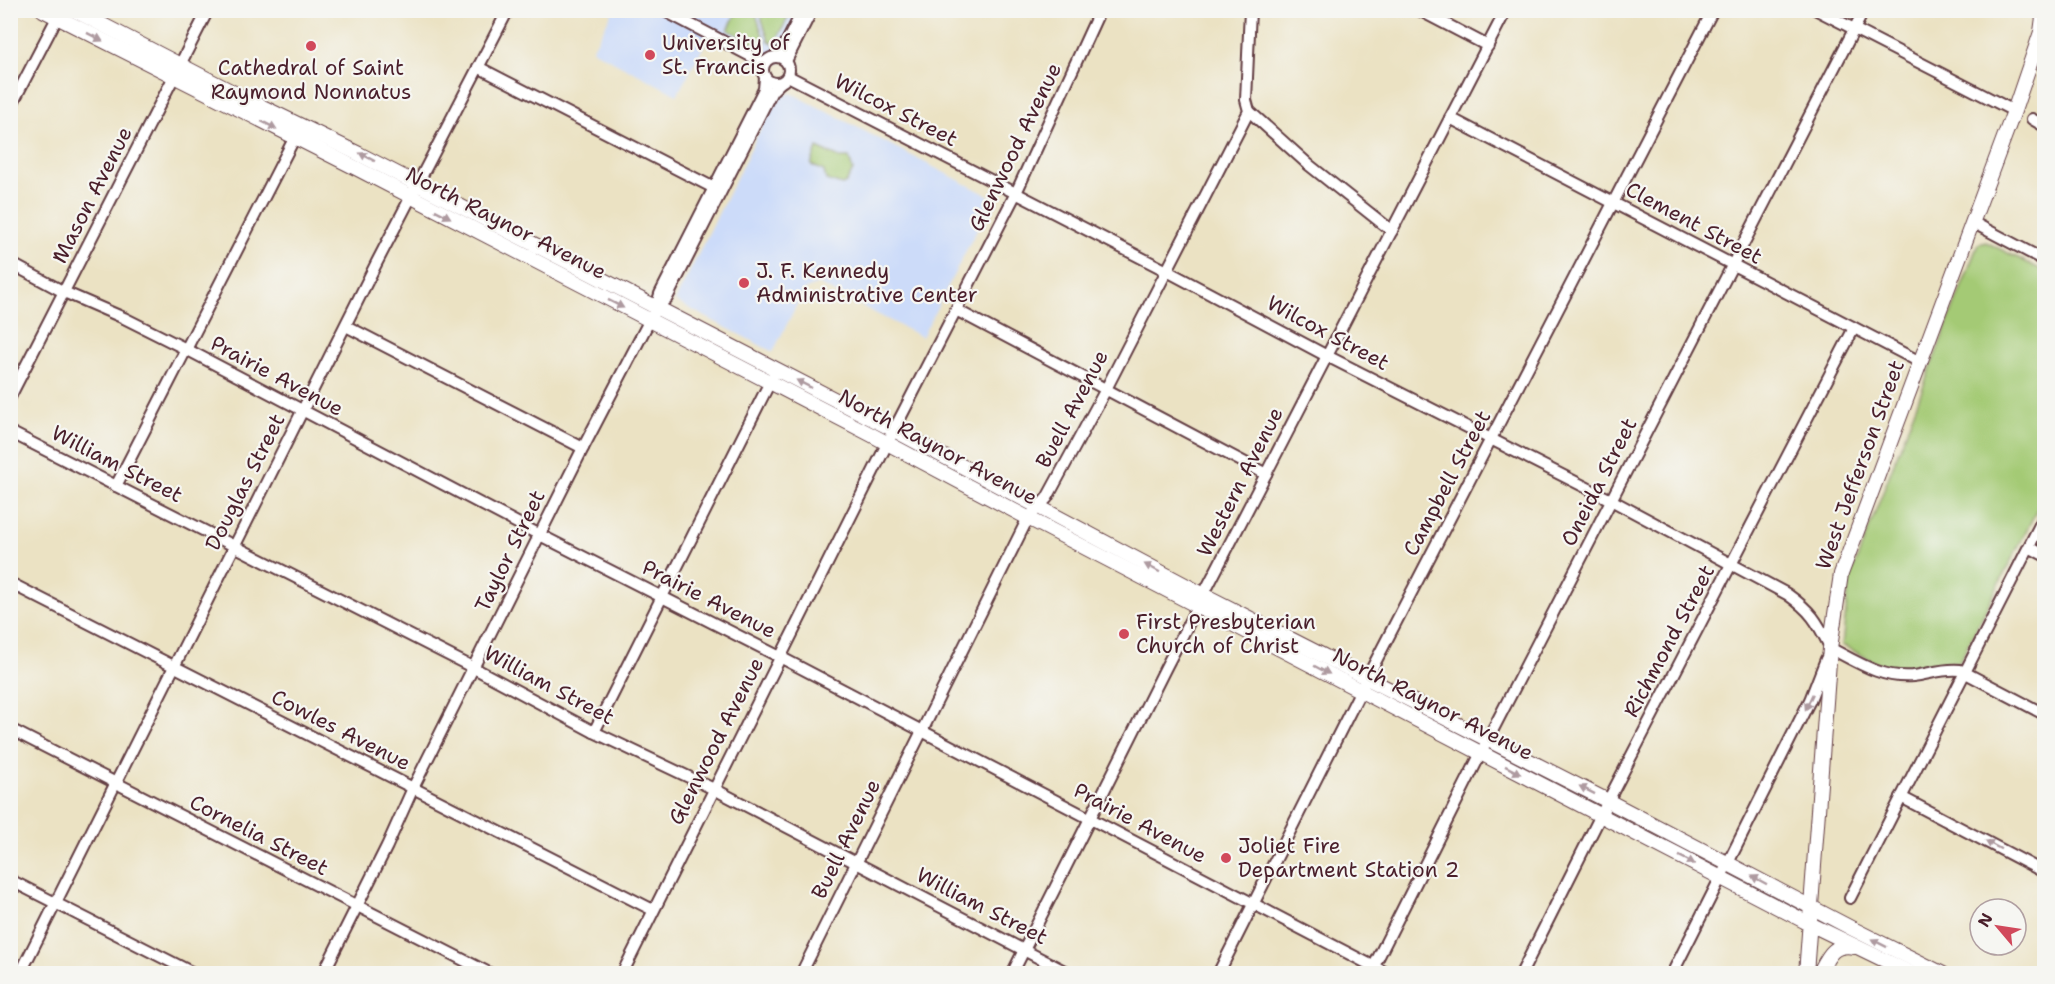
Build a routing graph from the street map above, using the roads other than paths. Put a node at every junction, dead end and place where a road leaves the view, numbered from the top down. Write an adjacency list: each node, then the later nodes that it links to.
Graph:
1 (44, 10): 16 (main road, North Raynor Avenue)
2 (74, 10): 23 (main road, North Raynor Avenue)
3 (208, 10): 23 (street, Mason Avenue)
4 (508, 10): 22 (street, Douglas Street)
5 (663, 10): 21 (street)
6 (803, 10): 20 (street)
7 (812, 10): 20 (street)
8 (1100, 10): 35 (street, Glenwood Avenue)
9 (1250, 10): 27 (street)
10 (1419, 10): 19 (street)
11 (1506, 10): 19 (street, Western Avenue)
12 (1713, 10): 36 (street, Campbell Street)
13 (1817, 10): 17 (street)
14 (1864, 10): 17 (street, Oneida Street)
15 (2044, 10): 18 (main road, West Jefferson Street)
16 (59, 14): 23 (main road, North Raynor Avenue, one-way to 23); 26 (street)
17 (1854, 30): 28 (street); 41 (street, Oneida Street)
18 (2042, 37): 28 (main road, West Jefferson Street)
19 (1488, 46): 29 (street, Western Avenue)
20 (782, 59): 21 (street); 25 (street)
21 (764, 63): 24 (street)
22 (478, 67): 33 (street); 34 (street, Douglas Street)
23 (177, 71): 32 (main road, North Raynor Avenue); 43 (street, Mason Avenue)
24 (765, 78): 25 (street); 33 (street, Taylor Street)
25 (784, 79): 35 (street, Wilcox Street); 45 (street, Taylor Street)
26 (10, 108)
27 (1249, 111): 38 (street); 42 (street, Buell Avenue)
28 (2014, 111): 37 (main road, West Jefferson Street)
29 (1450, 117): 36 (street, Clement Street); 38 (street, Western Avenue)
30 (2032, 119): 31 (street)
31 (2044, 126)
32 (298, 132): 34 (main road, North Raynor Avenue); 49 (street)
33 (714, 188): 45 (street, Taylor Street)
34 (415, 191): 45 (main road, North Raynor Avenue); 46 (street, Douglas Street)
35 (1016, 193): 42 (street, Wilcox Street); 44 (street, Glenwood Avenue)
36 (1614, 203): 41 (street, Clement Street); 60 (street, Campbell Street)
37 (1972, 222): 39 (street); 52 (main road, West Jefferson Street)
38 (1392, 231): 51 (street, Western Avenue)
39 (2044, 260)
40 (10, 263): 43 (street, Prairie Avenue)
41 (1734, 265): 47 (street, Clement Street); 64 (street, Oneida Street)
42 (1167, 271): 51 (street, Wilcox Street); 55 (street, Buell Avenue)
43 (64, 292): 49 (street, Prairie Avenue); 56 (street, Mason Avenue)
44 (956, 310): 55 (street); 59 (street, Glenwood Avenue)
45 (653, 314): 48 (main road, North Raynor Avenue); 50 (main road, North Raynor Avenue); 61 (street, Taylor Street)
46 (346, 326): 57 (street, Douglas Street); 61 (street)
47 (1854, 328): 52 (street, Clement Street); 71 (street, Richmond Street)
48 (714, 338): 50 (main road); 53 (main road, North Raynor Avenue)
49 (186, 349): 57 (street, Prairie Avenue); 63 (street)
50 (708, 351): 54 (main road, North Raynor Avenue)
51 (1327, 356): 60 (street, Wilcox Street); 62 (street, Western Avenue)
52 (1920, 362): 75 (main road, West Jefferson Street)
53 (776, 370): 54 (street); 59 (main road, North Raynor Avenue, one-way to 53)
54 (769, 383): 59 (main road, North Raynor Avenue); 73 (street)
55 (1105, 391): 62 (street); 65 (street, Buell Avenue)
56 (10, 397)
57 (303, 412): 67 (street, Prairie Avenue); 68 (street, Douglas Street)
58 (10, 432): 63 (street, William Street)
59 (890, 437): 65 (main road, North Raynor Avenue); 76 (street, Glenwood Avenue)
60 (1492, 440): 64 (street, Wilcox Street); 80 (street, Campbell Street)
61 (583, 448): 67 (street, Taylor Street)
62 (1266, 474): 74 (street, Western Avenue)
63 (116, 486): 68 (street, William Street)
64 (1611, 500): 71 (street, Wilcox Street); 85 (street, Oneida Street)
65 (1033, 513): 74 (main road, North Raynor Avenue); 83 (street, Buell Avenue)
66 (2044, 517): 69 (street)
67 (540, 535): 73 (street, Prairie Avenue); 78 (street, Taylor Street)
68 (234, 546): 77 (street, Douglas Street); 78 (street, William Street)
69 (2029, 547): 70 (street); 79 (street)
70 (2044, 555)
71 (1730, 565): 75 (street, Wilcox Street); 91 (street, Richmond Street)
72 (10, 583): 77 (street, Cowles Avenue)
73 (661, 597): 76 (street, Prairie Avenue); 84 (street)
74 (1201, 600): 80 (main road, North Raynor Avenue); 93 (street, Western Avenue)
75 (1830, 648): 79 (street); 95 (street, one-way to 95); 103 (main road, West Jefferson Street)
76 (780, 657): 83 (street, Prairie Avenue); 89 (street, Glenwood Avenue)
77 (173, 667): 87 (street, Douglas Street); 88 (street, Cowles Avenue)
78 (474, 668): 84 (street, William Street); 88 (street, Taylor Street)
79 (1965, 673): 81 (street); 90 (street)
80 (1364, 685): 85 (main road, North Raynor Avenue); 86 (main road, North Raynor Avenue); 101 (street, Campbell Street)
81 (2044, 714)
82 (10, 729): 87 (street, Cornelia Street)
83 (922, 731): 93 (street, Prairie Avenue); 94 (street, Buell Avenue)
84 (594, 732): 89 (street, William Street)
85 (1488, 739): 86 (street, Oneida Street); 91 (main road, North Raynor Avenue, one-way to 85)
86 (1481, 753): 92 (main road, North Raynor Avenue, one-way to 92); 108 (street, Oneida Street)
87 (115, 783): 100 (street, Douglas Street); 102 (street, Cornelia Street)
88 (412, 788): 102 (street, Taylor Street); 104 (street, Cowles Avenue)
89 (714, 789): 94 (street, William Street); 104 (street, Glenwood Avenue)
90 (1901, 797): 96 (street, one-way to 90); 99 (street)
91 (1608, 801): 92 (street, Richmond Street); 95 (main road, North Raynor Avenue)
92 (1600, 815): 97 (main road, North Raynor Avenue, one-way to 97); 119 (street, Richmond Street)
93 (1090, 819): 101 (street, Prairie Avenue); 107 (street, Western Avenue)
94 (856, 863): 107 (street, William Street); 114 (street, Buell Avenue)
95 (1727, 863): 97 (street); 103 (main road, North Raynor Avenue, one-way to 95)
96 (2044, 872)
97 (1720, 878): 105 (main road, North Raynor Avenue); 120 (street)
98 (10, 880): 100 (street)
99 (1850, 898)
100 (55, 903): 109 (street, Douglas Street); 110 (street)
101 (1253, 904): 108 (street, Prairie Avenue); 117 (street, Campbell Street)
102 (357, 906): 111 (street, Taylor Street); 112 (street, Cornelia Street)
103 (1811, 907): 105 (main road, West Jefferson Street); 124 (main road, North Raynor Avenue, one-way to 103)
104 (653, 910): 113 (street, Glenwood Avenue)
105 (1810, 924): 106 (main road, North Raynor Avenue); 121 (main road, West Jefferson Street)
106 (1857, 947): 122 (main road); 123 (main road, North Raynor Avenue)
107 (1024, 949): 115 (street, Western Avenue); 116 (street, William Street)
108 (1372, 970): 118 (street, Prairie Avenue)
109 (20, 974)
110 (195, 974)
111 (323, 974)
112 (491, 974)
113 (622, 974)
114 (801, 974)
115 (1012, 974)
116 (1070, 974)
117 (1218, 974)
118 (1388, 974)
119 (1521, 974)
120 (1672, 974)
121 (1806, 974)
122 (1819, 974)
123 (1913, 974)
124 (1943, 974)

